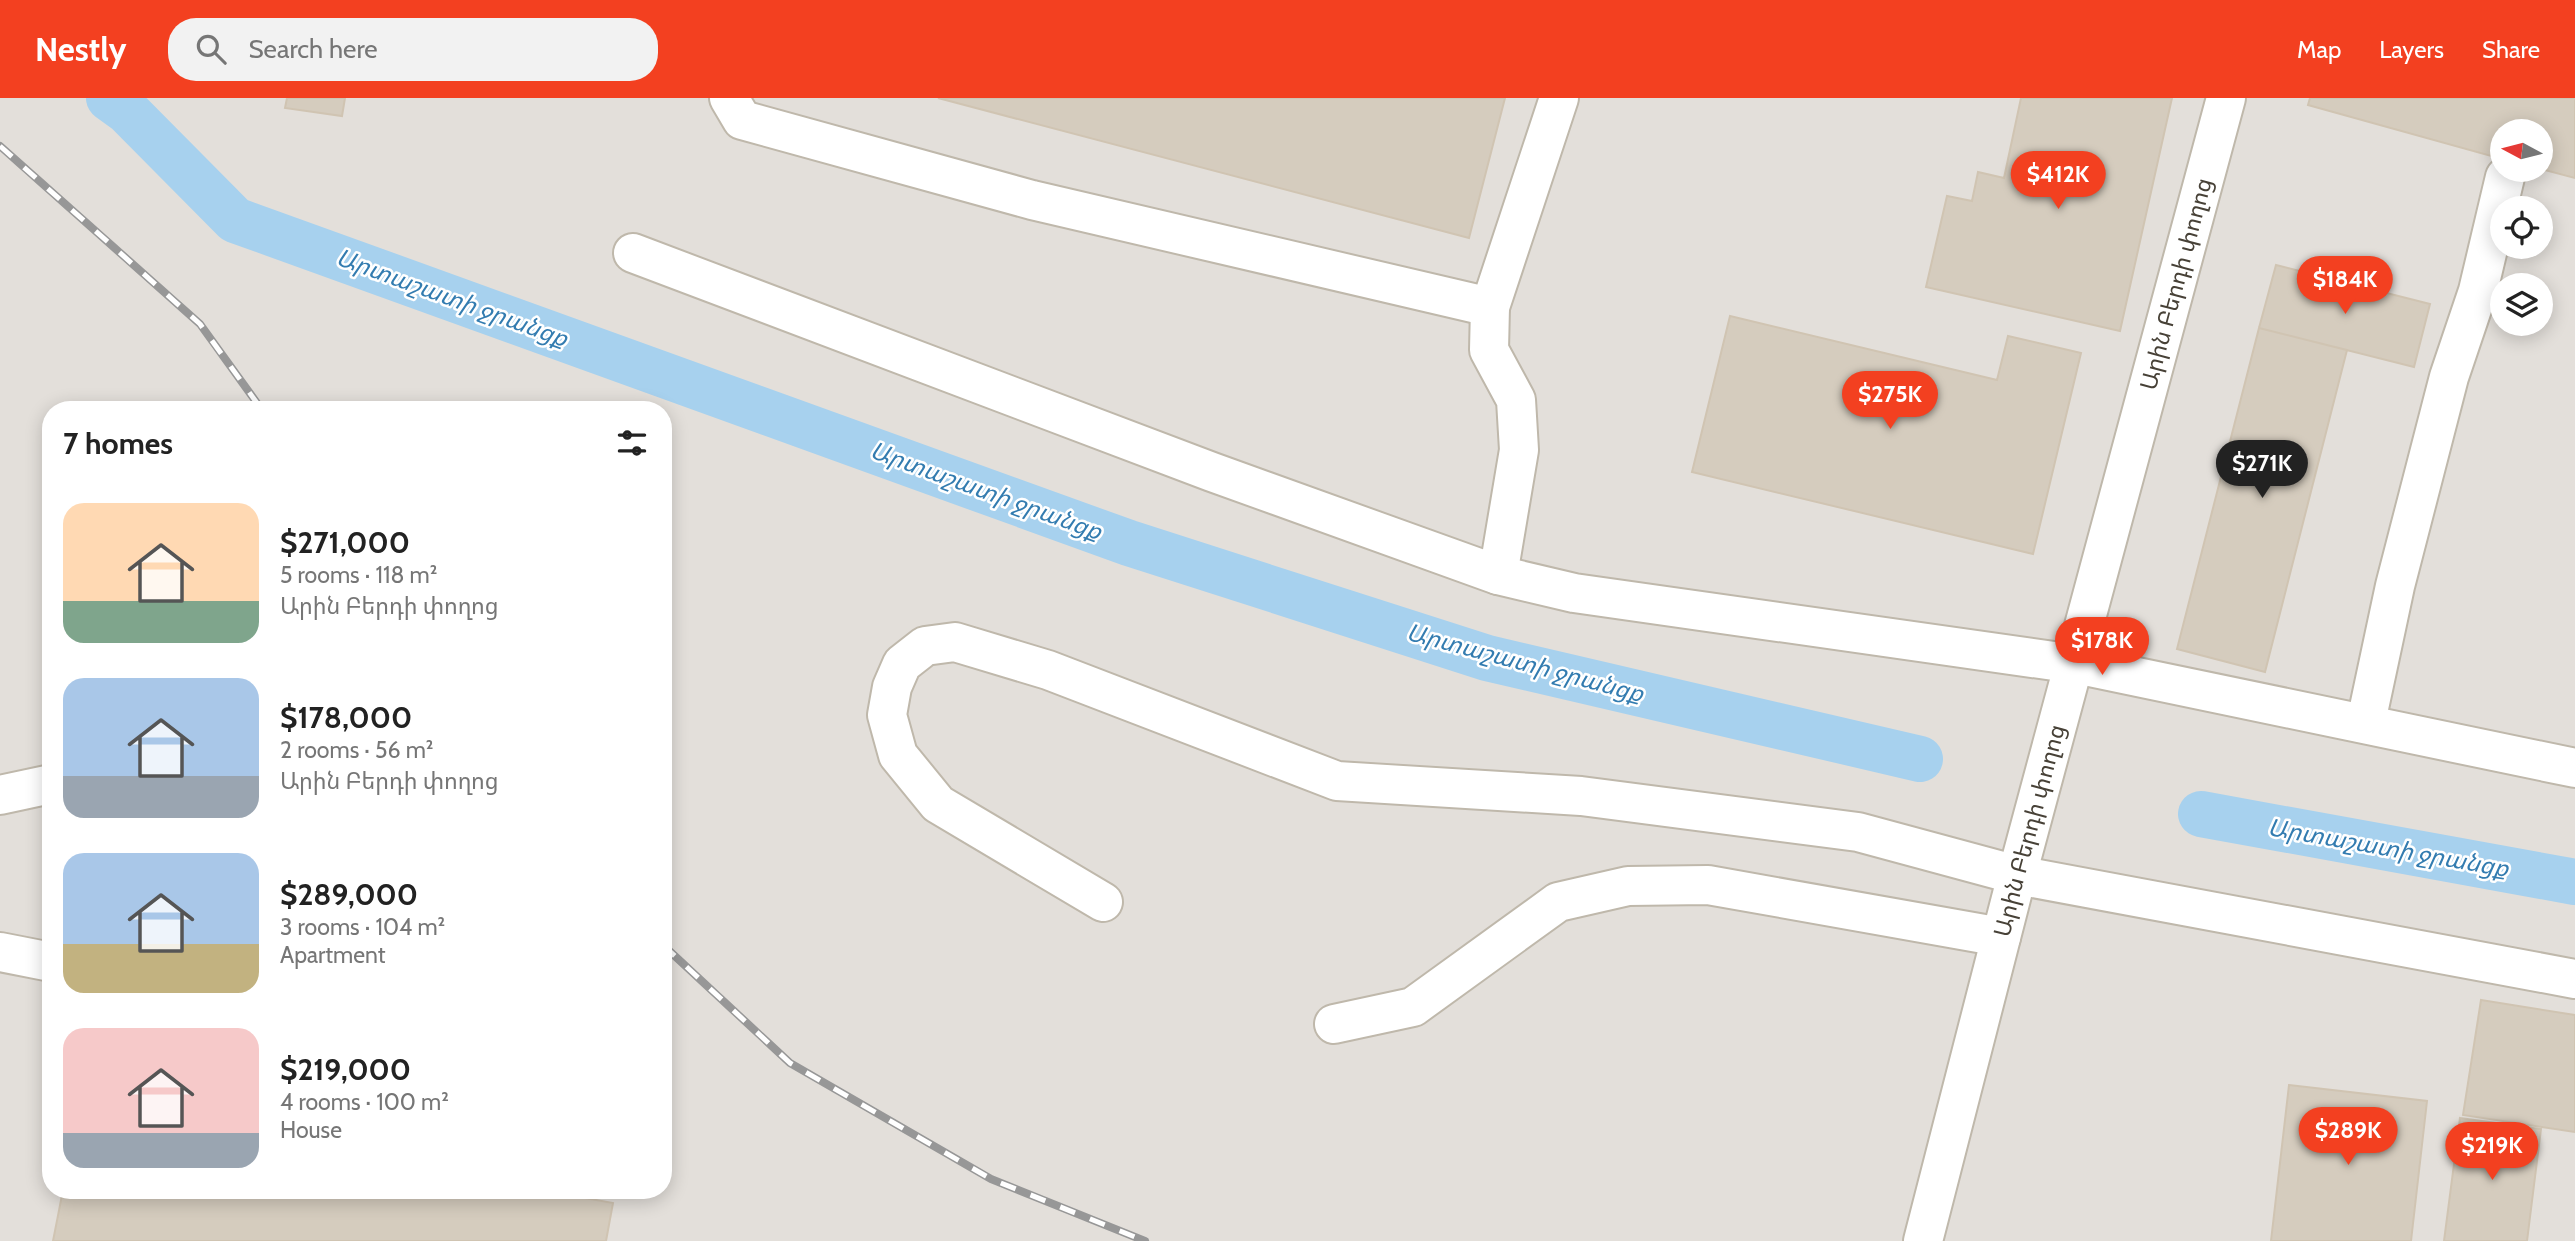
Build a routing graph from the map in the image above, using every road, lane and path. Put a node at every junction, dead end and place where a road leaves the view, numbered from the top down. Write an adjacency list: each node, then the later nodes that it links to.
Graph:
1 (729, 98): 6 (street)
2 (1559, 98): 6 (street)
3 (2226, 98): 8 (street, Արին Բերդի փողոց)
4 (2504, 182): 9 (street)
5 (633, 253): 7 (street)
6 (1490, 307): 7 (street)
7 (1498, 575): 8 (street)
8 (2075, 664): 9 (street); 13 (street, Արին Բերդի փողոց)
9 (2366, 722): 10 (street)
10 (2575, 768)
11 (42, 786): 12 (street)
12 (0, 795)
13 (2017, 875): 14 (street); 15 (street, Արին Բերդի փողոց); 18 (street)
14 (1103, 902)
15 (2001, 937): 19 (street); 20 (street, Արին Բերդի փողոց)
16 (0, 952): 17 (street)
17 (42, 960)
18 (2575, 979)
19 (1334, 1024)
20 (1923, 1241)

